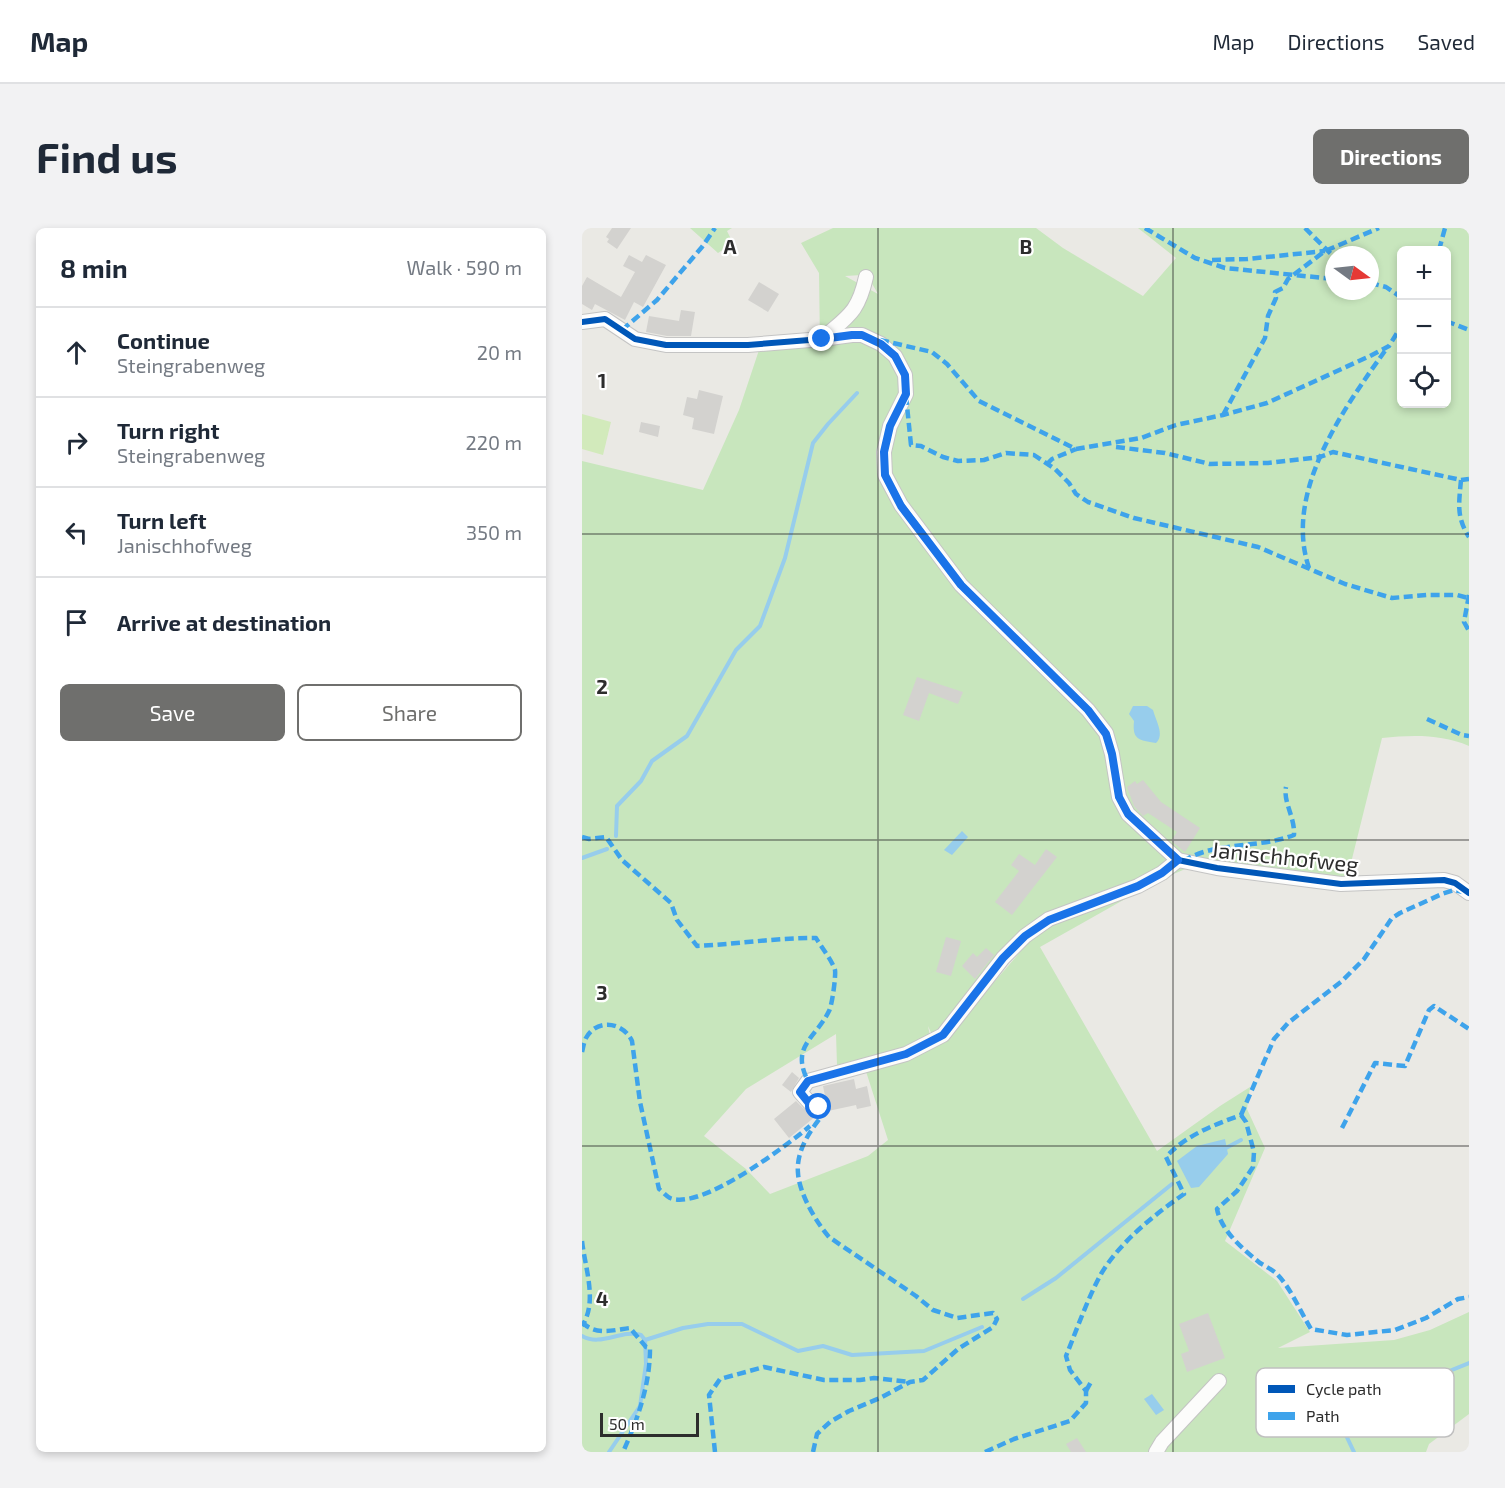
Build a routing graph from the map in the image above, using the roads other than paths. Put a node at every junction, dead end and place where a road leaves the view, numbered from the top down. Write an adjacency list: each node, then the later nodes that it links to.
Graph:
1 (866, 277): 3 (street)
2 (582, 322): 3 (street, Janischhofweg)
3 (822, 339): 4 (street, Janischhofweg)
4 (1178, 860): 5 (street, Janischhofweg); 6 (street)
5 (1469, 893)
6 (819, 1107)
7 (1219, 1381): 8 (street)
8 (1156, 1452)

